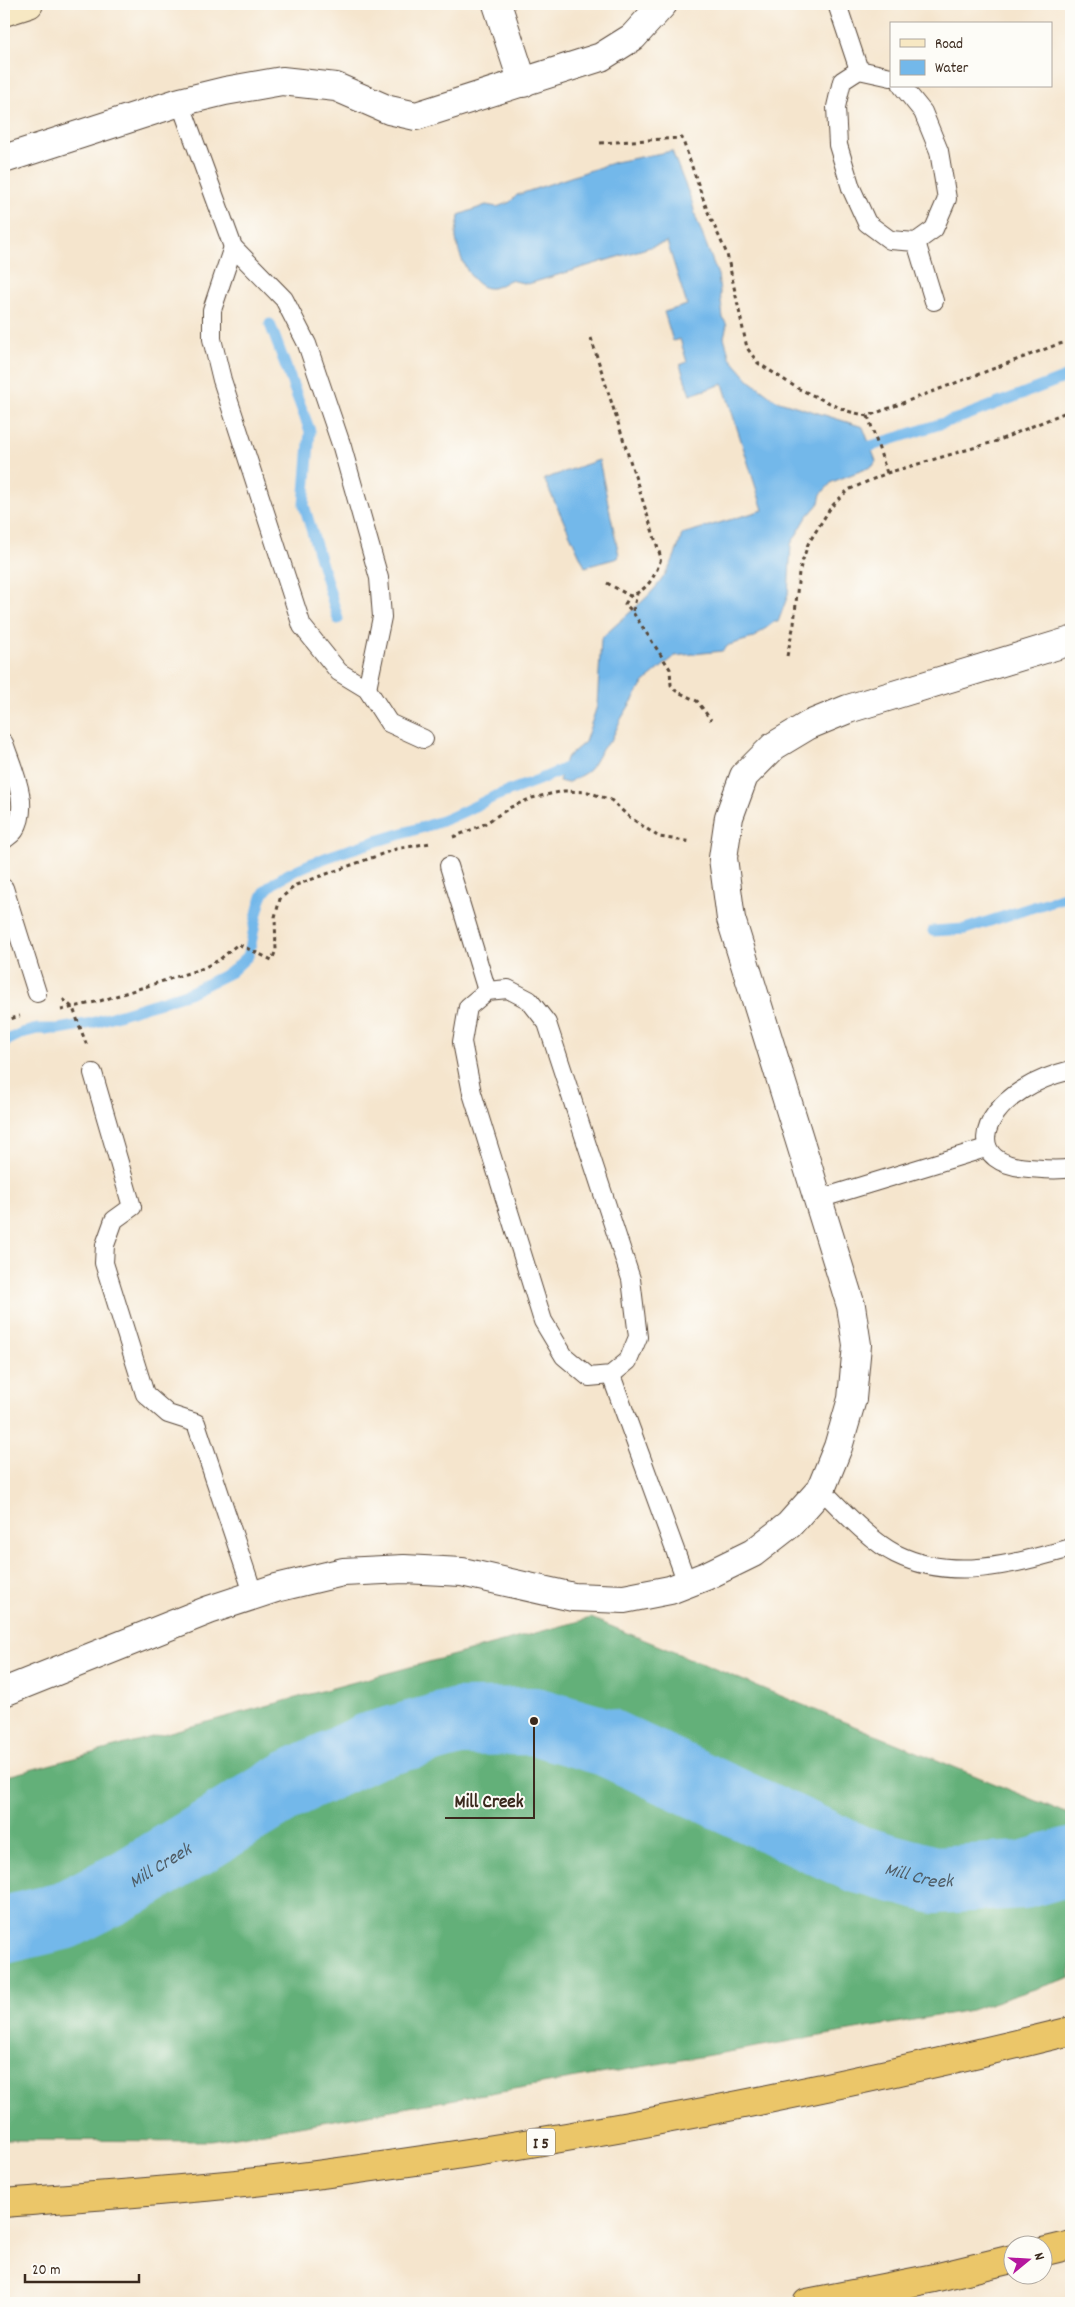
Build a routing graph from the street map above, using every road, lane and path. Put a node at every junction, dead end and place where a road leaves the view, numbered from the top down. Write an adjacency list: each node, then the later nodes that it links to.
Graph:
1 (29, 4): 6 (main road)
2 (497, 4): 10 (street)
3 (663, 4): 10 (street)
4 (837, 4): 8 (lane)
5 (1064, 4): 7 (path)
6 (4, 12)
7 (1071, 21)
8 (859, 70): 9 (lane); 15 (lane)
9 (890, 77)
10 (522, 83): 12 (street)
11 (904, 88): 15 (lane)
12 (180, 102): 14 (street); 16 (lane)
13 (600, 143): 21 (path)
14 (4, 159)
15 (916, 242): 17 (lane)
16 (233, 246): 29 (lane); 29 (lane)
17 (934, 301)
18 (591, 338): 24 (path)
19 (1071, 341): 21 (path)
20 (1071, 410): 22 (path)
21 (868, 416): 22 (path)
22 (887, 473): 28 (path)
23 (607, 583): 25 (path)
24 (637, 594): 25 (path); 26 (path)
25 (630, 596): 26 (path)
26 (632, 611): 30 (path)
27 (1071, 641): 36 (street)
28 (787, 656)
29 (367, 689): 31 (lane)
30 (711, 720)
31 (424, 739)
32 (4, 743): 34 (lane)
33 (453, 838): 36 (path)
34 (4, 840)
35 (434, 842): 41 (path)
36 (724, 846): 46 (street)
37 (449, 866): 39 (lane)
38 (4, 888): 40 (lane)
39 (487, 991): 47 (lane); 47 (lane)
40 (37, 992)
41 (85, 1042)
42 (1071, 1070): 44 (lane)
43 (93, 1073): 51 (lane)
44 (986, 1148): 45 (lane); 46 (lane)
45 (1071, 1168)
46 (819, 1199): 48 (street)
47 (610, 1375): 50 (lane)
48 (821, 1489): 49 (lane); 50 (street)
49 (1071, 1548)
50 (687, 1583): 51 (street)
51 (254, 1596): 52 (street)
52 (4, 1692)
53 (1071, 2031): 54 (highway, I 5)
54 (4, 2203)
55 (1071, 2246): 56 (highway)
56 (1052, 2250)
57 (1002, 2261): 58 (highway)
58 (807, 2303)

